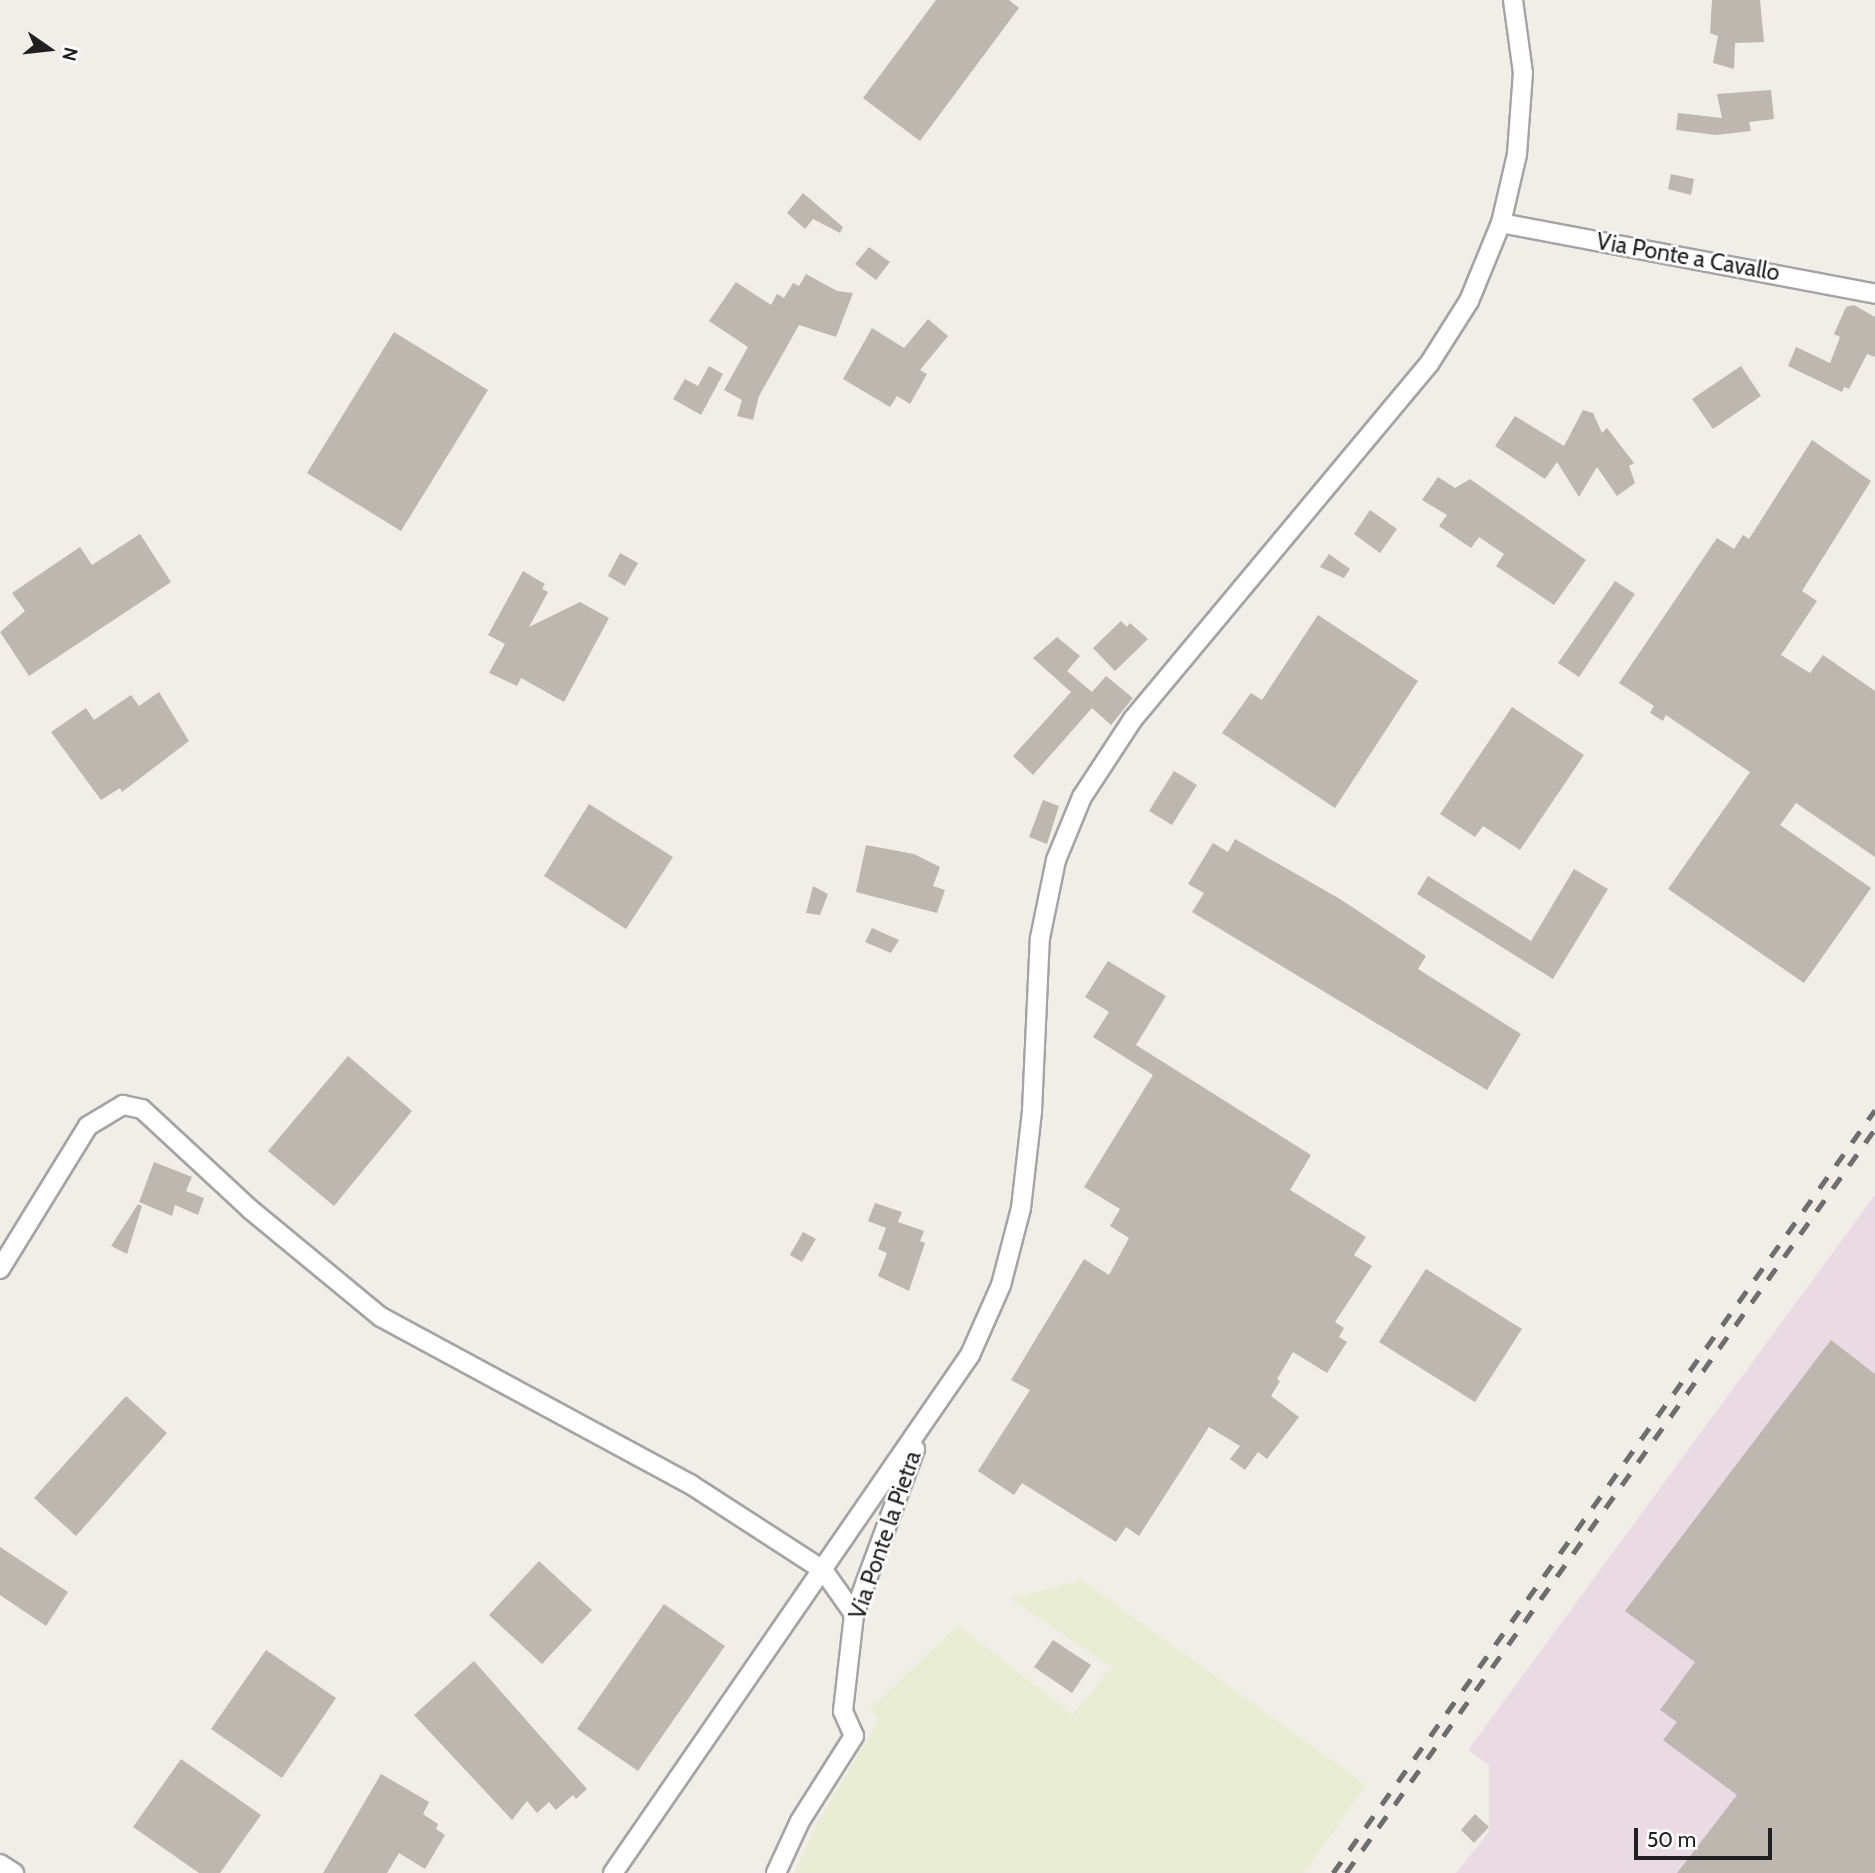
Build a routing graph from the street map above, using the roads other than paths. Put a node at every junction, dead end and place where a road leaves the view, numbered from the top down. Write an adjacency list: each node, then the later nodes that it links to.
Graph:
1 (1513, 0): 2 (street)
2 (1501, 223): 3 (street, Via Ponte a Cavallo); 5 (street)
3 (1875, 294)
4 (0, 1269): 6 (street)
5 (923, 1426): 6 (street); 7 (street, Via Ponte la Pietra)
6 (823, 1570): 7 (street); 10 (street)
7 (854, 1614): 11 (street, Via Ponte la Pietra)
8 (0, 1864): 9 (street)
9 (14, 1873)
10 (614, 1873)
11 (776, 1873)

